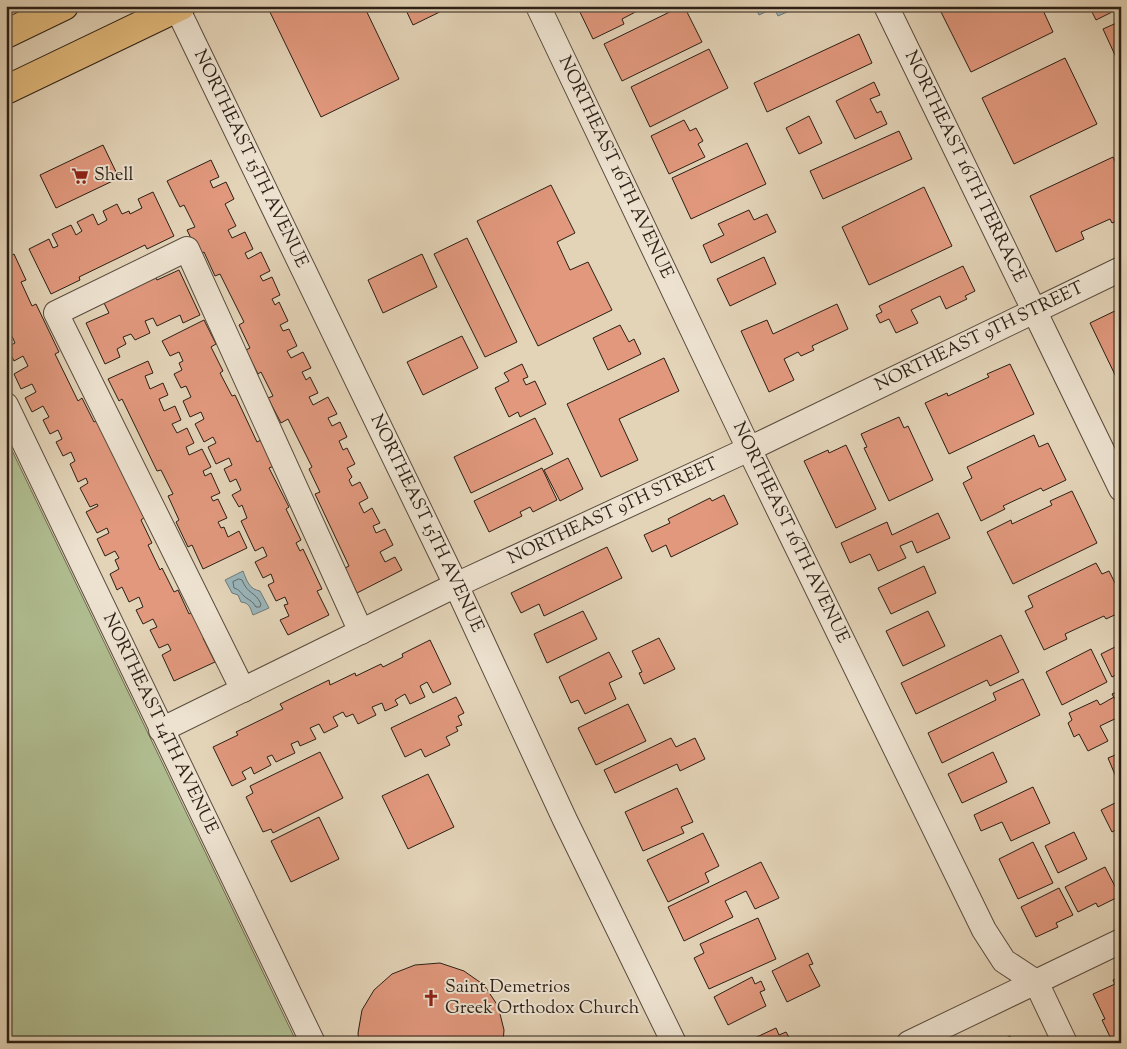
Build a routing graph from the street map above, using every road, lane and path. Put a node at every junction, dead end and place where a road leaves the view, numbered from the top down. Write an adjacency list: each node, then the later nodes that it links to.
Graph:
1 (64, 6): 5 (main road)
2 (538, 6): 10 (street, NORTHEAST 16TH AVENUE)
3 (886, 6): 8 (street, NORTHEAST 16TH TERRACE)
4 (178, 7): 6 (main road); 12 (street, NORTHEAST 15TH AVENUE)
5 (6, 34)
6 (6, 90)
7 (1121, 269): 8 (street, NORTHEAST 9TH STREET)
8 (1033, 311): 10 (street, NORTHEAST 9TH STREET); 11 (street, NORTHEAST 16TH TERRACE)
9 (6, 405): 15 (street, NORTHEAST 14TH AVENUE)
10 (749, 449): 12 (street, NORTHEAST 9TH STREET); 17 (street, NORTHEAST 16TH AVENUE)
11 (1121, 489)
12 (456, 585): 13 (street, NORTHEAST 9TH STREET); 19 (street, NORTHEAST 15TH AVENUE)
13 (361, 632): 14 (street, NORTHEAST 9TH STREET); 14 (street)
14 (243, 690): 15 (street, NORTHEAST 9TH STREET)
15 (161, 730): 18 (street, NORTHEAST 14TH AVENUE)
16 (1121, 942): 17 (street)
17 (1036, 982): 20 (street); 21 (street)
18 (313, 1043)
19 (674, 1043)
20 (909, 1043)
21 (1065, 1043)

